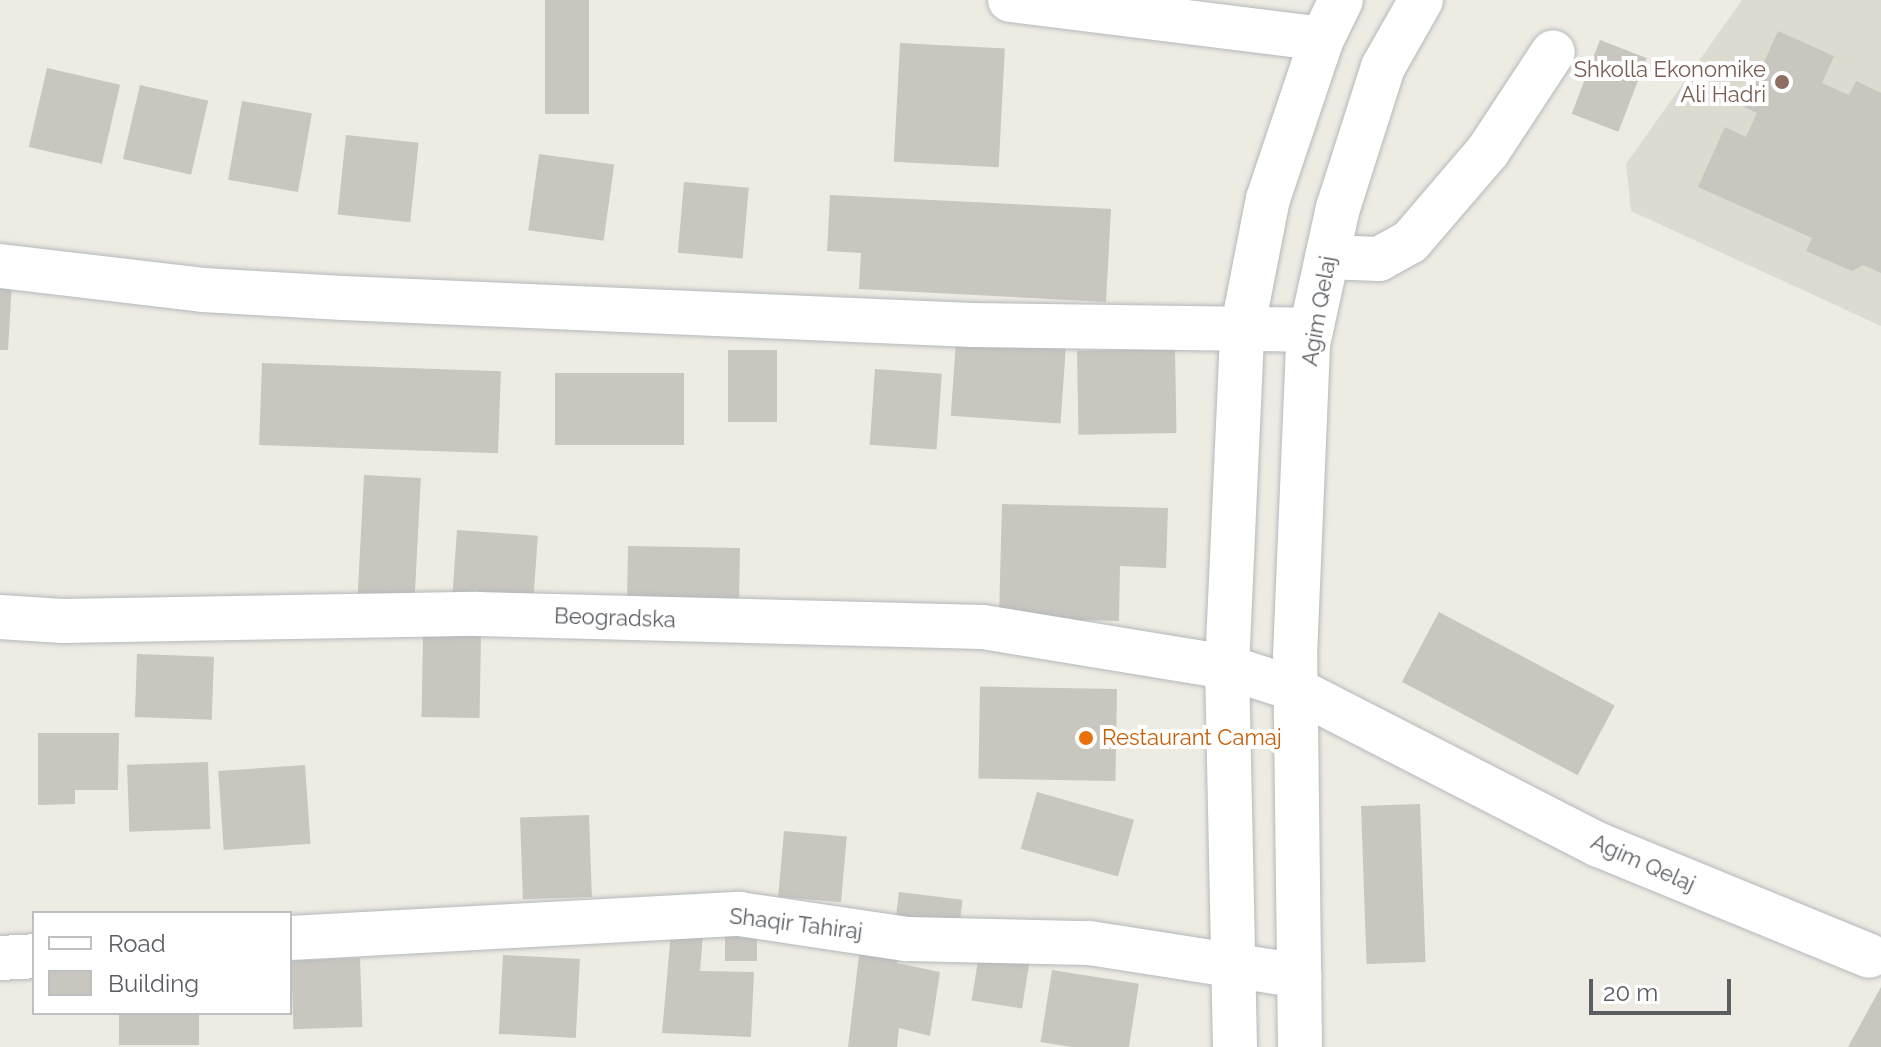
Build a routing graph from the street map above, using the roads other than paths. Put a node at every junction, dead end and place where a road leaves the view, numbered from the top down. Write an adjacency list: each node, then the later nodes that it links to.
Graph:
1 (1010, 0): 4 (street)
2 (1341, 0): 4 (street)
3 (1421, 0): 6 (street, Agim Qelaj)
4 (1322, 39): 9 (street)
5 (1553, 52): 6 (street)
6 (1327, 257): 8 (street, Agim Qelaj)
7 (0, 266): 9 (street)
8 (1311, 330): 9 (street); 12 (street, Agim Qelaj)
9 (1242, 331): 11 (street)
10 (0, 617): 11 (street, Beogradska)
11 (1227, 667): 12 (street, Agim Qelaj); 17 (street)
12 (1295, 689): 15 (street, Agim Qelaj); 18 (street, Agim Qelaj)
13 (292, 938): 17 (street, Shaqir Tahiraj)
14 (32, 956): 16 (street)
15 (1869, 956)
16 (0, 958)
17 (1233, 964): 18 (street, Shaqir Tahiraj); 19 (street)
18 (1299, 976): 20 (street, Agim Qelaj)
19 (1235, 1047)
20 (1300, 1047)

